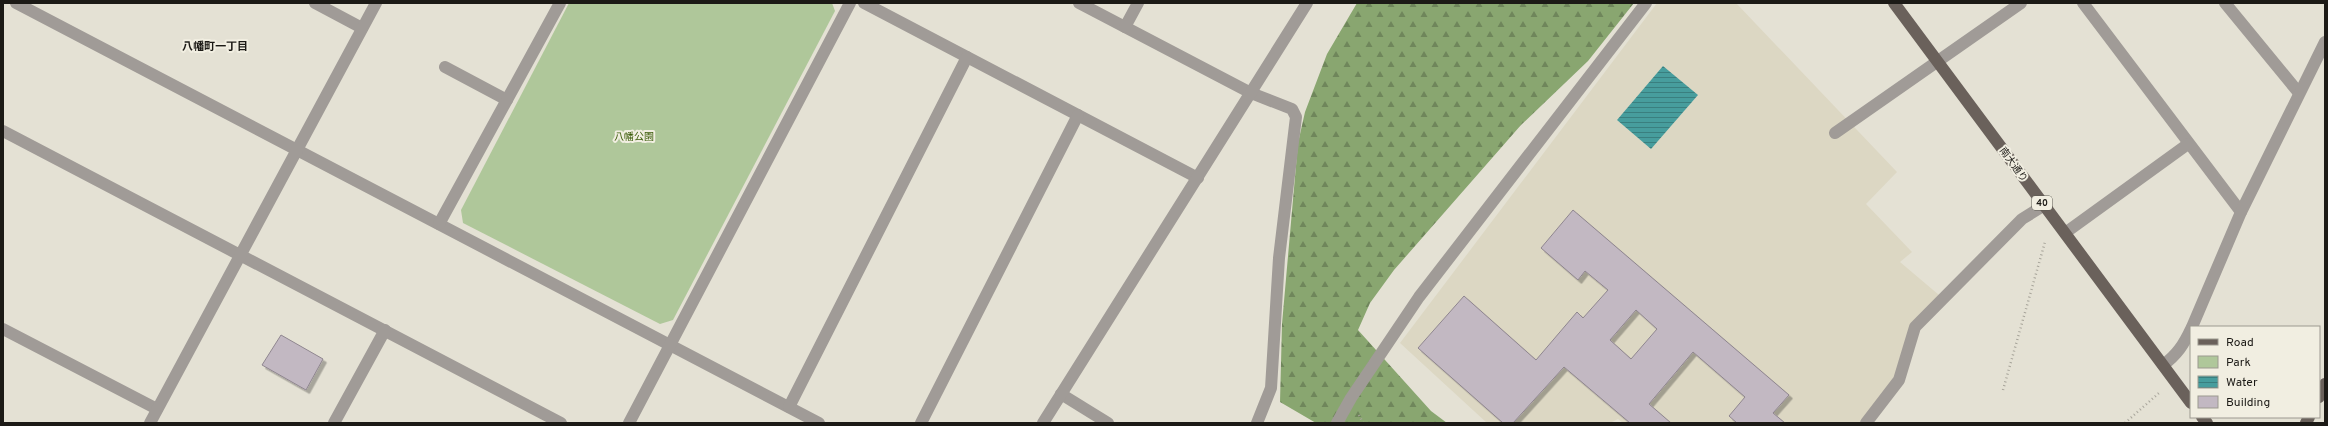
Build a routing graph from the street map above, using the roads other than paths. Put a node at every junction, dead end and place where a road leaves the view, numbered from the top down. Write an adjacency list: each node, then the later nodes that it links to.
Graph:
1 (16, 3): 28 (street)
2 (315, 3): 16 (street)
3 (376, 3): 16 (street)
4 (560, 3): 23 (street)
5 (850, 3): 39 (street)
6 (864, 3): 18 (street)
7 (1078, 3): 15 (street)
8 (1138, 3): 15 (street)
9 (1307, 3): 21 (street)
10 (1646, 3): 54 (street)
11 (1894, 3): 19 (main road, 南大通り / 40)
12 (2021, 3): 19 (street)
13 (2083, 3): 27 (street)
14 (2225, 3): 22 (street)
15 (1125, 27): 21 (street)
16 (362, 28): 28 (street)
17 (2325, 42): 22 (street)
18 (966, 57): 24 (street); 43 (street)
19 (1937, 60): 26 (street); 30 (main road, 南大通り / 40)
20 (445, 67): 23 (street)
21 (1251, 93): 29 (street); 53 (street)
22 (2299, 93): 31 (street)
23 (507, 100): 32 (street)
24 (1078, 115): 29 (street); 50 (street)
25 (3, 131): 34 (street)
26 (1835, 132)
27 (2188, 144): 31 (street); 33 (street)
28 (297, 150): 32 (street); 34 (street)
29 (1198, 178): 41 (street)
30 (2044, 206): 33 (main road, 南大通り / 40); 55 (street)
31 (2241, 212): 35 (street)
32 (439, 224): 39 (street)
33 (2065, 233): 40 (main road, 南大通り / 40)
34 (240, 255): 37 (street); 44 (street)
35 (2192, 326)
36 (3, 329): 44 (street)
37 (385, 330): 46 (street); 47 (street)
38 (2190, 330): 40 (street)
39 (670, 345): 43 (street); 48 (street)
40 (2163, 365): 42 (main road, 南大通り / 40)
41 (1061, 394): 51 (street); 52 (street)
42 (2190, 402)
43 (789, 407): 49 (street)
44 (157, 409): 45 (street)
45 (150, 423)
46 (334, 423)
47 (562, 423)
48 (629, 423)
49 (819, 423)
50 (920, 423)
51 (1043, 423)
52 (1108, 423)
53 (1257, 423)
54 (1337, 423)
55 (1866, 423)

